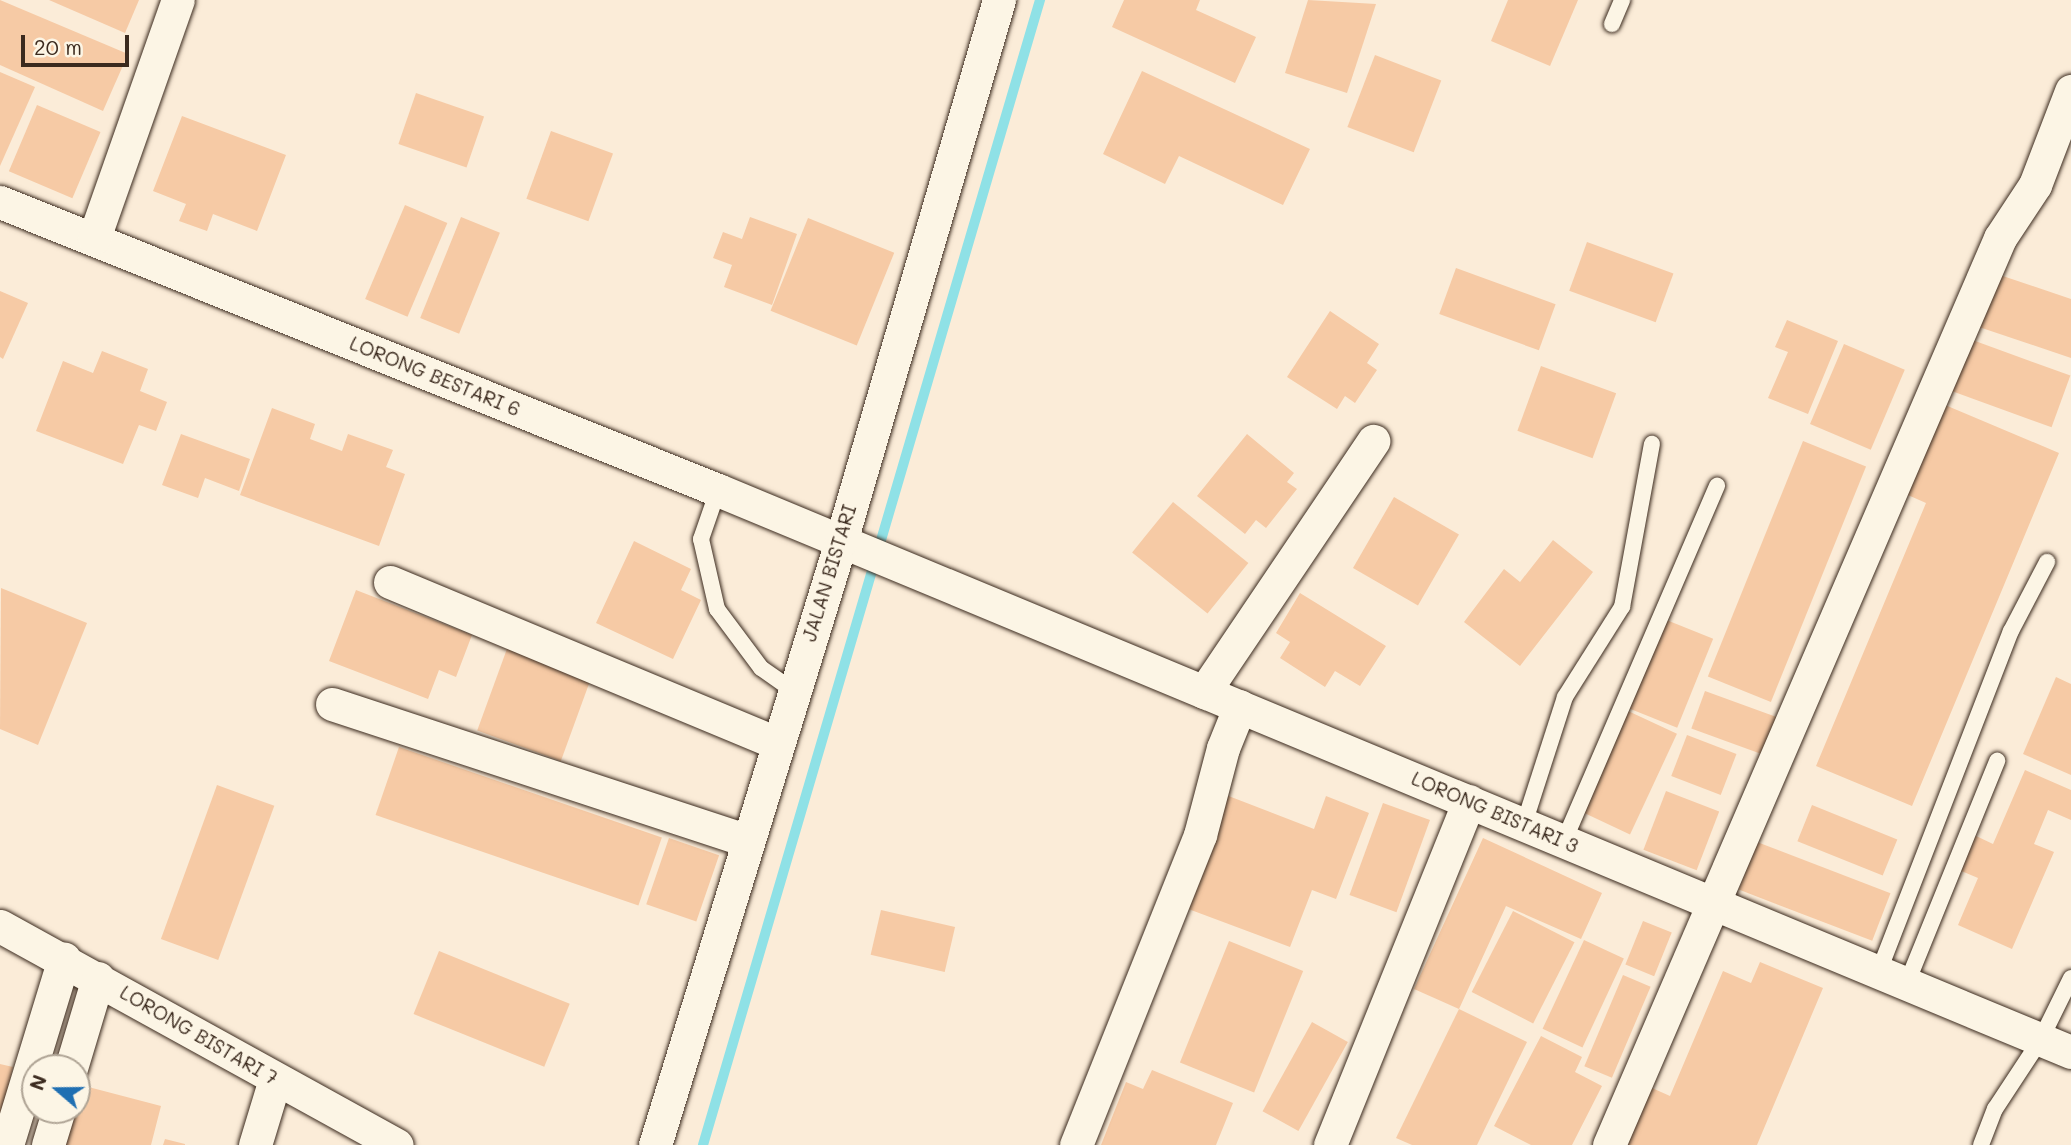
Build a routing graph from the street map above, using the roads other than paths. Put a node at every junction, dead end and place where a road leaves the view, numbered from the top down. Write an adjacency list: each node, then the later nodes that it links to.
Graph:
1 (178, 0): 7 (street)
2 (999, 0): 12 (street, JALAN BISTARI)
3 (1622, 0): 4 (lane)
4 (1612, 24)
5 (2071, 91): 26 (street)
6 (0, 202): 7 (street, LORONG BESTARI 6)
7 (94, 238): 11 (street, LORONG BESTARI 6)
8 (1373, 441): 17 (street)
9 (1652, 444): 23 (lane)
10 (1717, 486): 25 (lane)
11 (718, 490): 12 (street, LORONG BESTARI 6); 16 (lane)
12 (855, 547): 14 (street, LORONG BESTARI 6); 16 (street, JALAN BISTARI)
13 (2047, 562): 29 (lane)
14 (918, 573): 17 (street, LORONG BISTARI 3)
15 (390, 582): 20 (street)
16 (793, 690): 20 (street, JALAN BISTARI)
17 (1204, 692): 19 (street, LORONG BISTARI 3)
18 (332, 704): 24 (street)
19 (1240, 706): 22 (street, LORONG BISTARI 3); 41 (street)
20 (776, 743): 24 (street, JALAN BISTARI)
21 (1997, 761): 29 (lane)
22 (1469, 801): 23 (street, LORONG BISTARI 3); 42 (street)
23 (1524, 824): 25 (street, LORONG BISTARI 3)
24 (748, 841): 40 (street, JALAN BISTARI)
25 (1564, 841): 26 (street, LORONG BISTARI 3)
26 (1712, 902): 29 (street, LORONG BISTARI 3); 43 (street)
27 (0, 926): 28 (street, LORONG BISTARI 7)
28 (64, 959): 30 (street, LORONG BISTARI 7); 36 (street)
29 (1893, 977): 32 (street, LORONG BISTARI 3)
30 (98, 978): 33 (street); 34 (street, LORONG BISTARI 7)
31 (2071, 978): 32 (lane)
32 (2056, 1045): 44 (lane)
33 (75, 1054)
34 (275, 1079): 38 (street); 39 (street, LORONG BISTARI 7)
35 (55, 1124): 37 (street)
36 (7, 1145)
37 (48, 1145)
38 (255, 1145)
39 (396, 1145)
40 (655, 1145)
41 (1076, 1145)
42 (1329, 1145)
43 (1609, 1145)
44 (1980, 1145)

